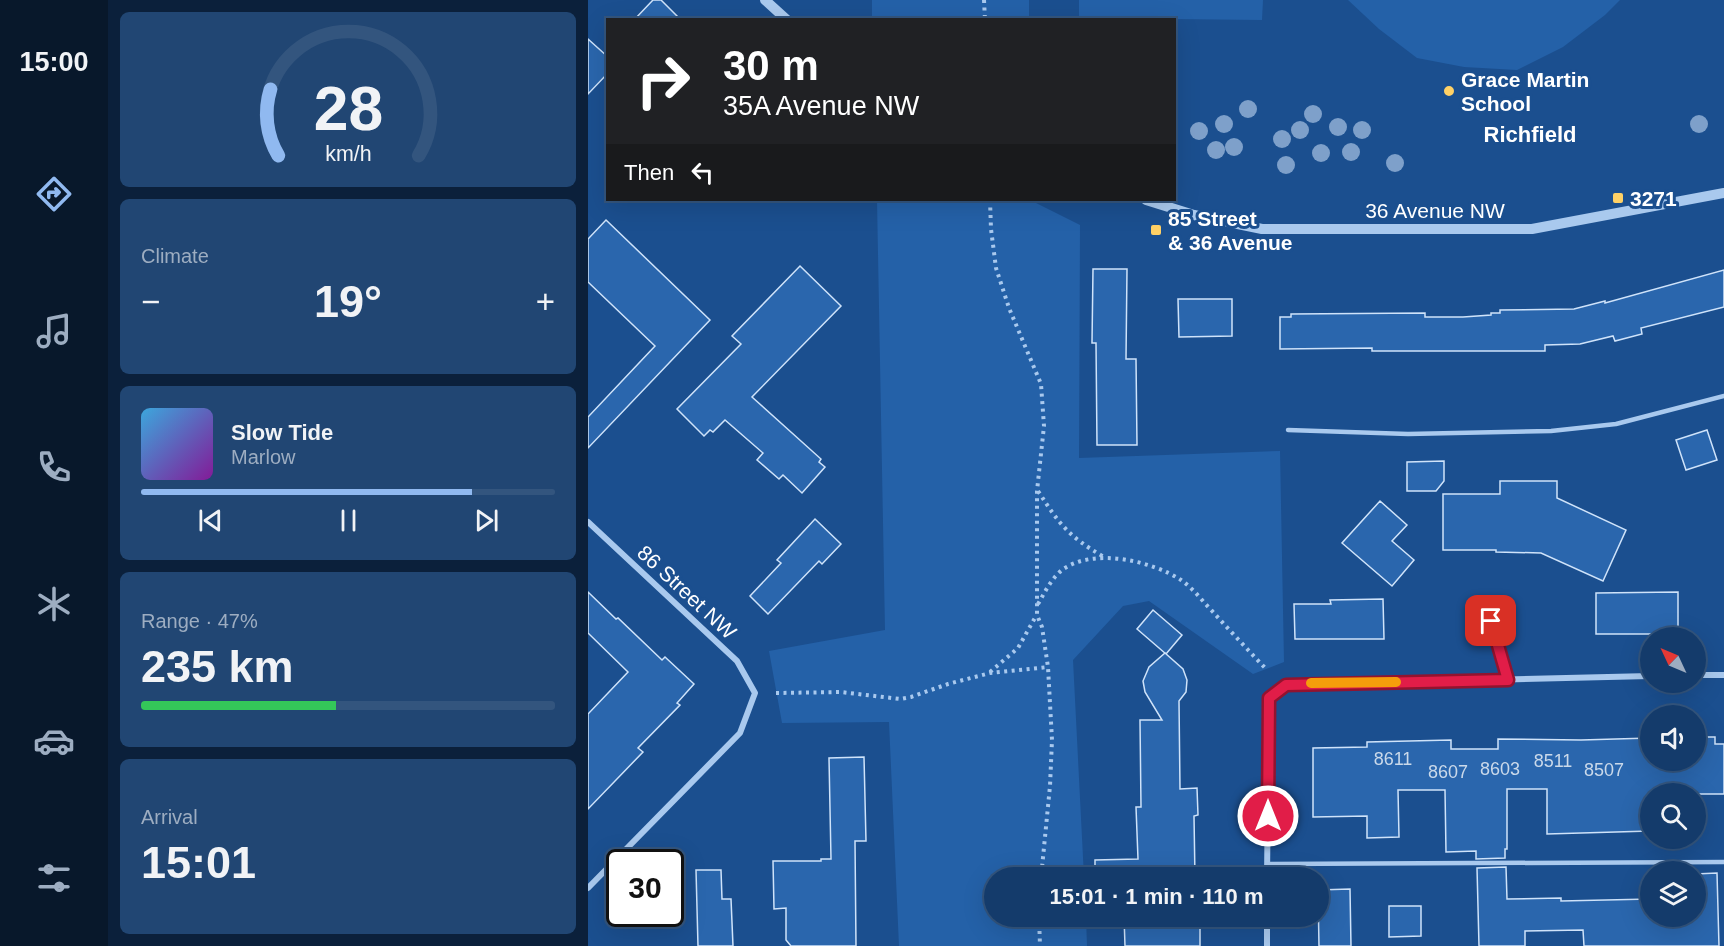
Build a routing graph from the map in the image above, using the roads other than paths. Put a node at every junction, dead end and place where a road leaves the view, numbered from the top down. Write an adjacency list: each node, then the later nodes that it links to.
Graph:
1 (765, 0): 2 (street)
2 (785, 18)
3 (1724, 193): 4 (street, 36 Avenue NW)
4 (1149, 201)
5 (1724, 396): 6 (lane)
6 (1288, 430)
7 (588, 522): 15 (street, 86 Street NW)
8 (1491, 621): 12 (street)
9 (1706, 675): 10 (street)
10 (1724, 675)
11 (1640, 676): 12 (street)
12 (1508, 680): 14 (street)
13 (1724, 862): 14 (lane)
14 (1268, 864)
15 (588, 888)
16 (1267, 927): 17 (street)
17 (1267, 946)

